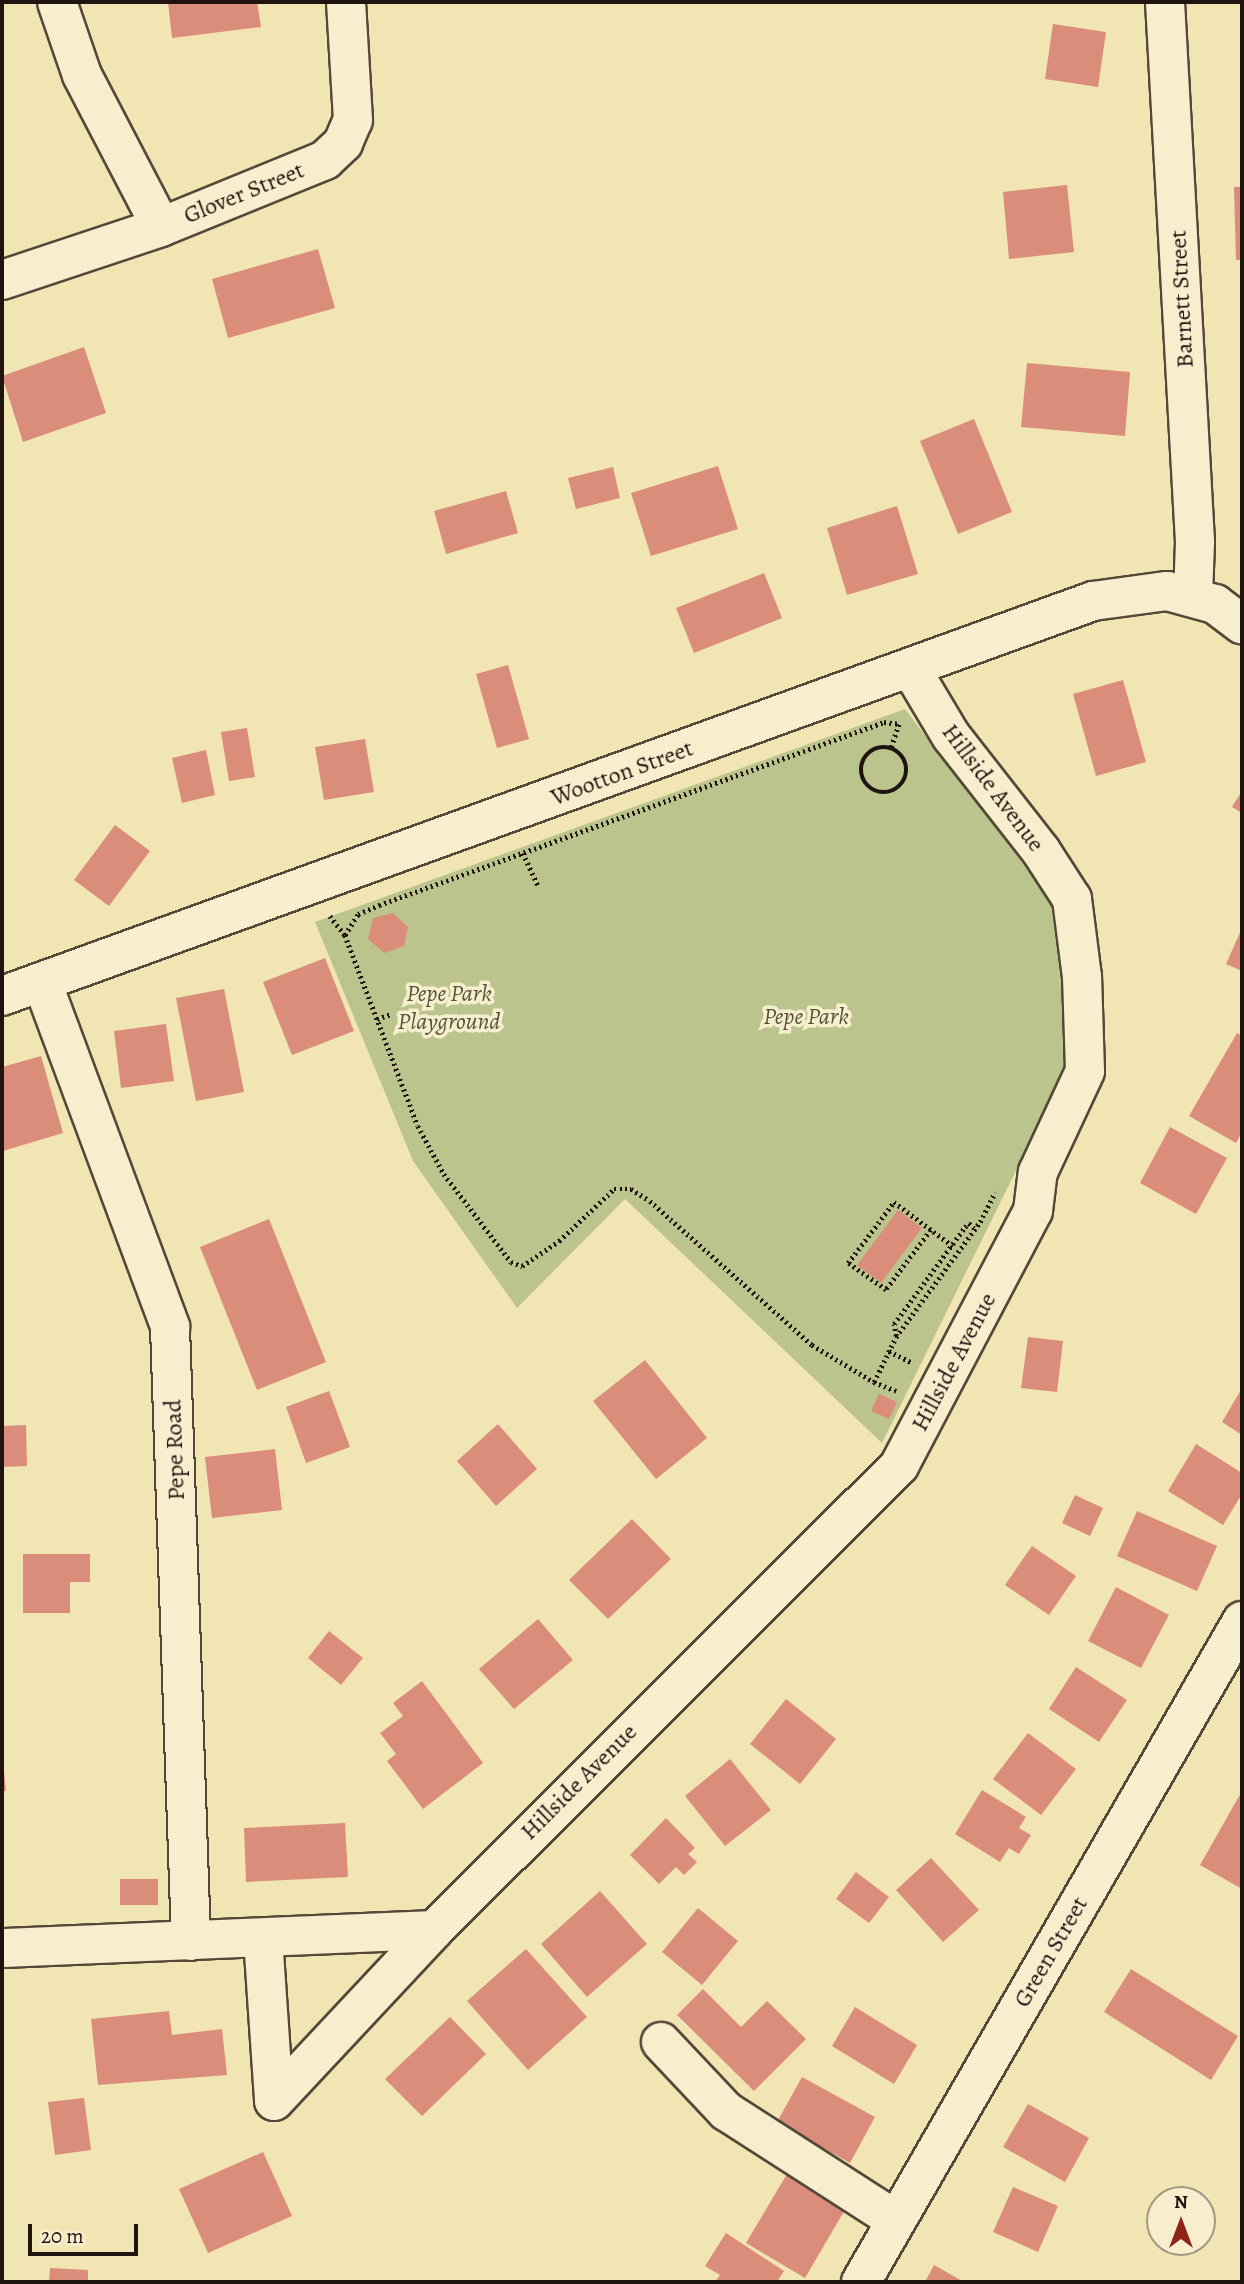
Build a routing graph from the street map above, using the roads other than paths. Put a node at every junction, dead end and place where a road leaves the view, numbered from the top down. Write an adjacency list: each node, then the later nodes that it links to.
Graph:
1 (57, 2): 4 (street)
2 (346, 2): 4 (street, Glover Street)
3 (1166, 2): 6 (street, Barnett Street)
4 (161, 227): 5 (street, Glover Street)
5 (2, 280)
6 (1193, 596): 7 (street, Wootton Street); 8 (street, Wootton Street)
7 (1242, 624)
8 (911, 669): 9 (street, Wootton Street); 12 (street, Hillside Avenue)
9 (42, 982): 10 (street, Wootton Street); 14 (street, Pepe Road)
10 (2, 996)
11 (1242, 1621): 17 (street, Green Street)
12 (434, 1930): 13 (street); 13 (street, Hillside Avenue)
13 (263, 1938): 14 (street)
14 (191, 1941): 15 (street)
15 (2, 1948)
16 (661, 2042): 17 (street)
17 (896, 2220): 18 (street, Green Street)
18 (861, 2282)

